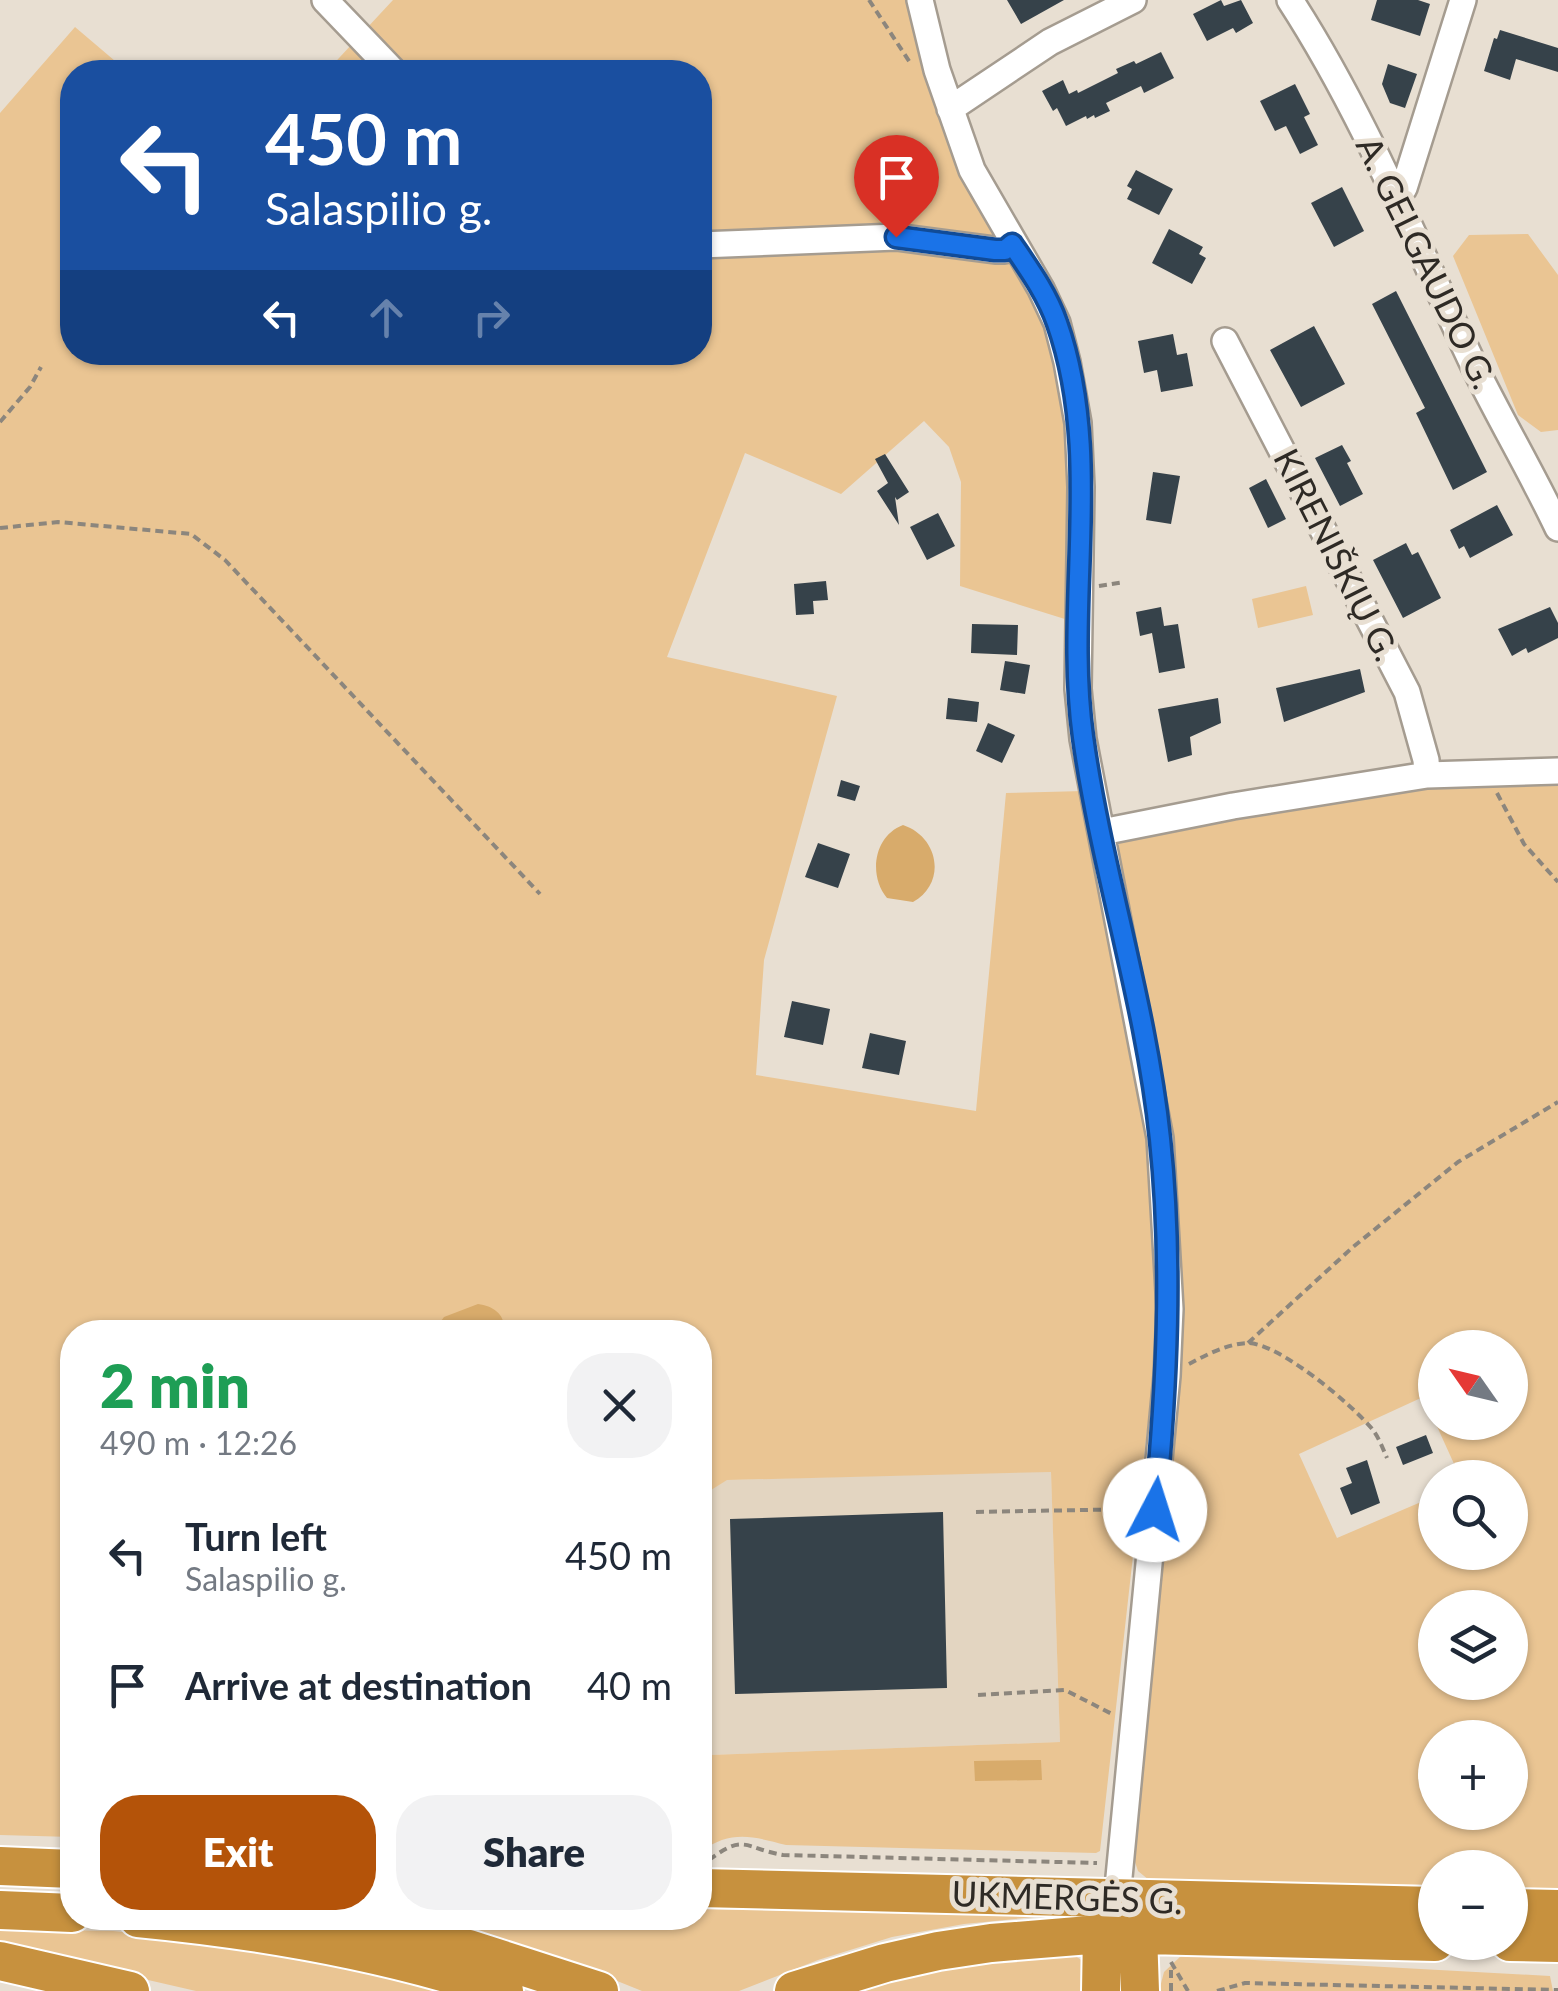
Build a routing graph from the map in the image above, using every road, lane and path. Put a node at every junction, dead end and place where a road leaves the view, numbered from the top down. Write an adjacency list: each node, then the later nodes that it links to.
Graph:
1 (326, 0): 7 (street)
2 (869, 0): 8 (path)
3 (920, 0): 9 (street)
4 (1132, 0): 9 (street)
5 (1290, 0): 10 (street, A. GELGAUDO G.)
6 (1464, 0): 10 (street)
7 (383, 60)
8 (918, 75)
9 (950, 109): 11 (street)
10 (1394, 195): 16 (street, A. GELGAUDO G.)
11 (1012, 244): 12 (street); 22 (street)
12 (712, 245)
13 (1225, 342): 21 (street, KIRENIŠKIŲ G.)
14 (41, 367): 15 (path)
15 (0, 422)
16 (1551, 495): 18 (street, A. GELGAUDO G.)
17 (0, 528): 24 (path)
18 (1558, 528)
19 (1558, 771): 20 (street)
20 (1495, 773): 21 (street); 23 (path)
21 (1427, 774): 22 (street)
22 (1102, 832): 27 (street)
23 (1558, 882)
24 (540, 894)
25 (1558, 1102): 26 (path)
26 (1248, 1343): 27 (path); 28 (path)
27 (1167, 1376): 29 (street)
28 (1387, 1458)
29 (1155, 1510): 30 (path); 32 (street)
30 (976, 1512)
31 (978, 1694): 32 (path)
32 (1134, 1725): 37 (street)
33 (712, 1856): 37 (path)
34 (4, 1866): 35 (highway); 36 (highway)
35 (60, 1868)
36 (60, 1875)
37 (1118, 1880): 38 (highway, UKMERGĖS G.); 39 (highway, UKMERGĖS G.); 46 (highway)
38 (712, 1888)
39 (1418, 1906)
40 (1528, 1908): 41 (highway)
41 (1558, 1908)
42 (0, 1910): 43 (highway)
43 (60, 1912)
44 (222, 1930): 55 (highway)
45 (384, 1930): 56 (highway)
46 (1120, 1934): 47 (highway, UKMERGĖS G.); 57 (highway, UKMERGĖS G.); 58 (highway); 59 (highway)
47 (1418, 1942)
48 (1528, 1942): 49 (highway)
49 (1558, 1943)
50 (0, 1961): 54 (highway)
51 (1171, 1962): 60 (path)
52 (1177, 1974): 61 (path)
53 (1558, 1990): 62 (path)
54 (130, 1991)
55 (504, 1991)
56 (599, 1991)
57 (794, 1991)
58 (1101, 1991)
59 (1140, 1991)
60 (1171, 1991)
61 (1188, 1991)
62 (1218, 1991)

